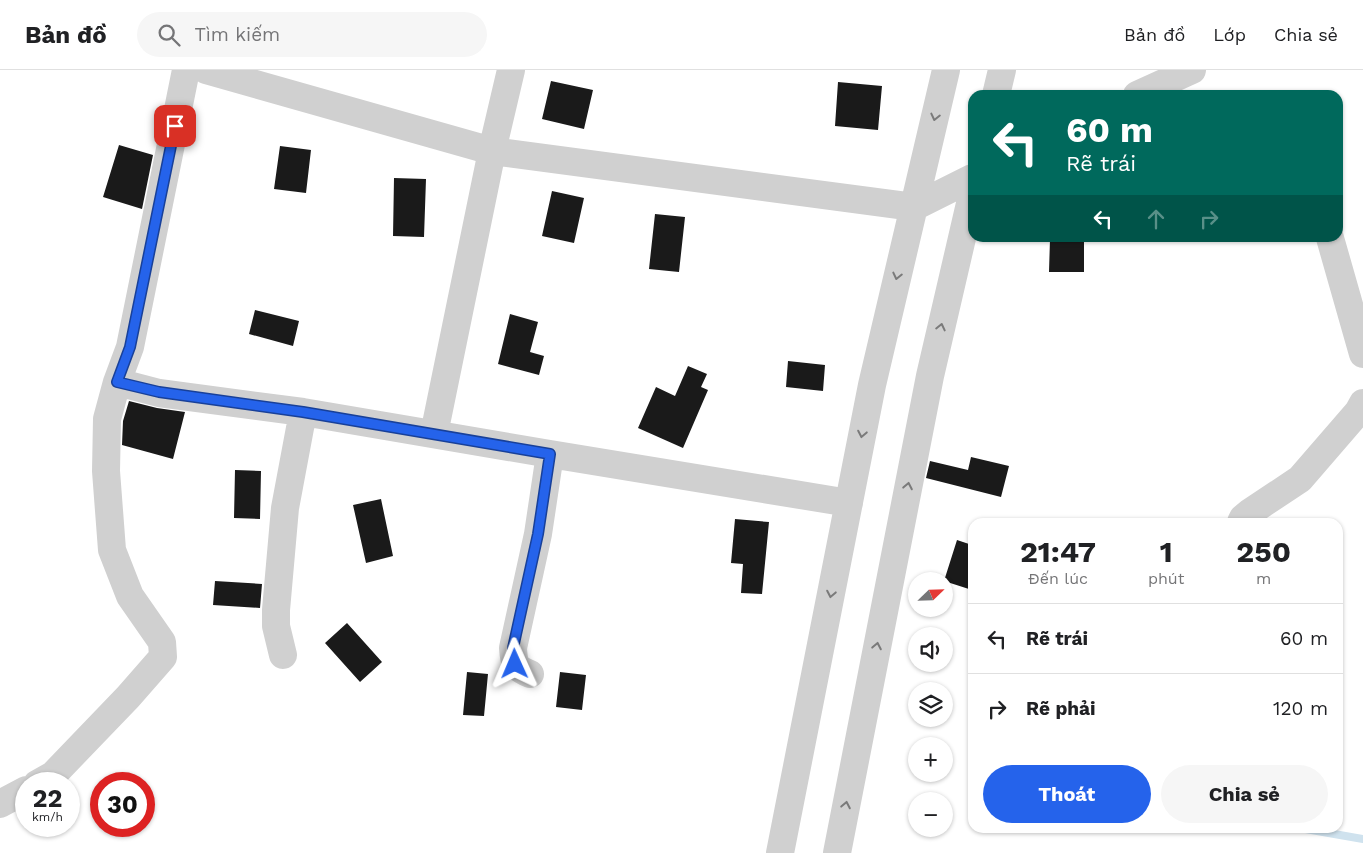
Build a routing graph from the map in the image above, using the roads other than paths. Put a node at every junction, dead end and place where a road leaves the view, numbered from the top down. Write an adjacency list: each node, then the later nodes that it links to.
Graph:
1 (186, 70): 15 (street)
2 (206, 70): 9 (street)
3 (511, 70): 9 (street)
4 (946, 70): 11 (street, one-way to 11)
5 (1002, 70): 7 (street)
6 (1192, 70): 8 (street)
7 (997, 90)
8 (1148, 90)
9 (492, 151): 11 (street); 18 (street)
10 (968, 180): 11 (street)
11 (914, 207): 20 (street, one-way to 20)
12 (968, 212): 28 (street, one-way to 12)
13 (1331, 242): 14 (street)
14 (1363, 354)
15 (117, 382): 17 (street); 24 (street)
16 (1363, 403): 21 (street)
17 (303, 412): 18 (street); 22 (street)
18 (434, 434): 19 (street)
19 (550, 454): 20 (street); 23 (street)
20 (849, 503): 27 (street, one-way to 27)
21 (1243, 518)
22 (283, 655)
23 (530, 674)
24 (56, 772)
25 (15, 796): 26 (street)
26 (0, 804)
27 (780, 853)
28 (837, 853)

